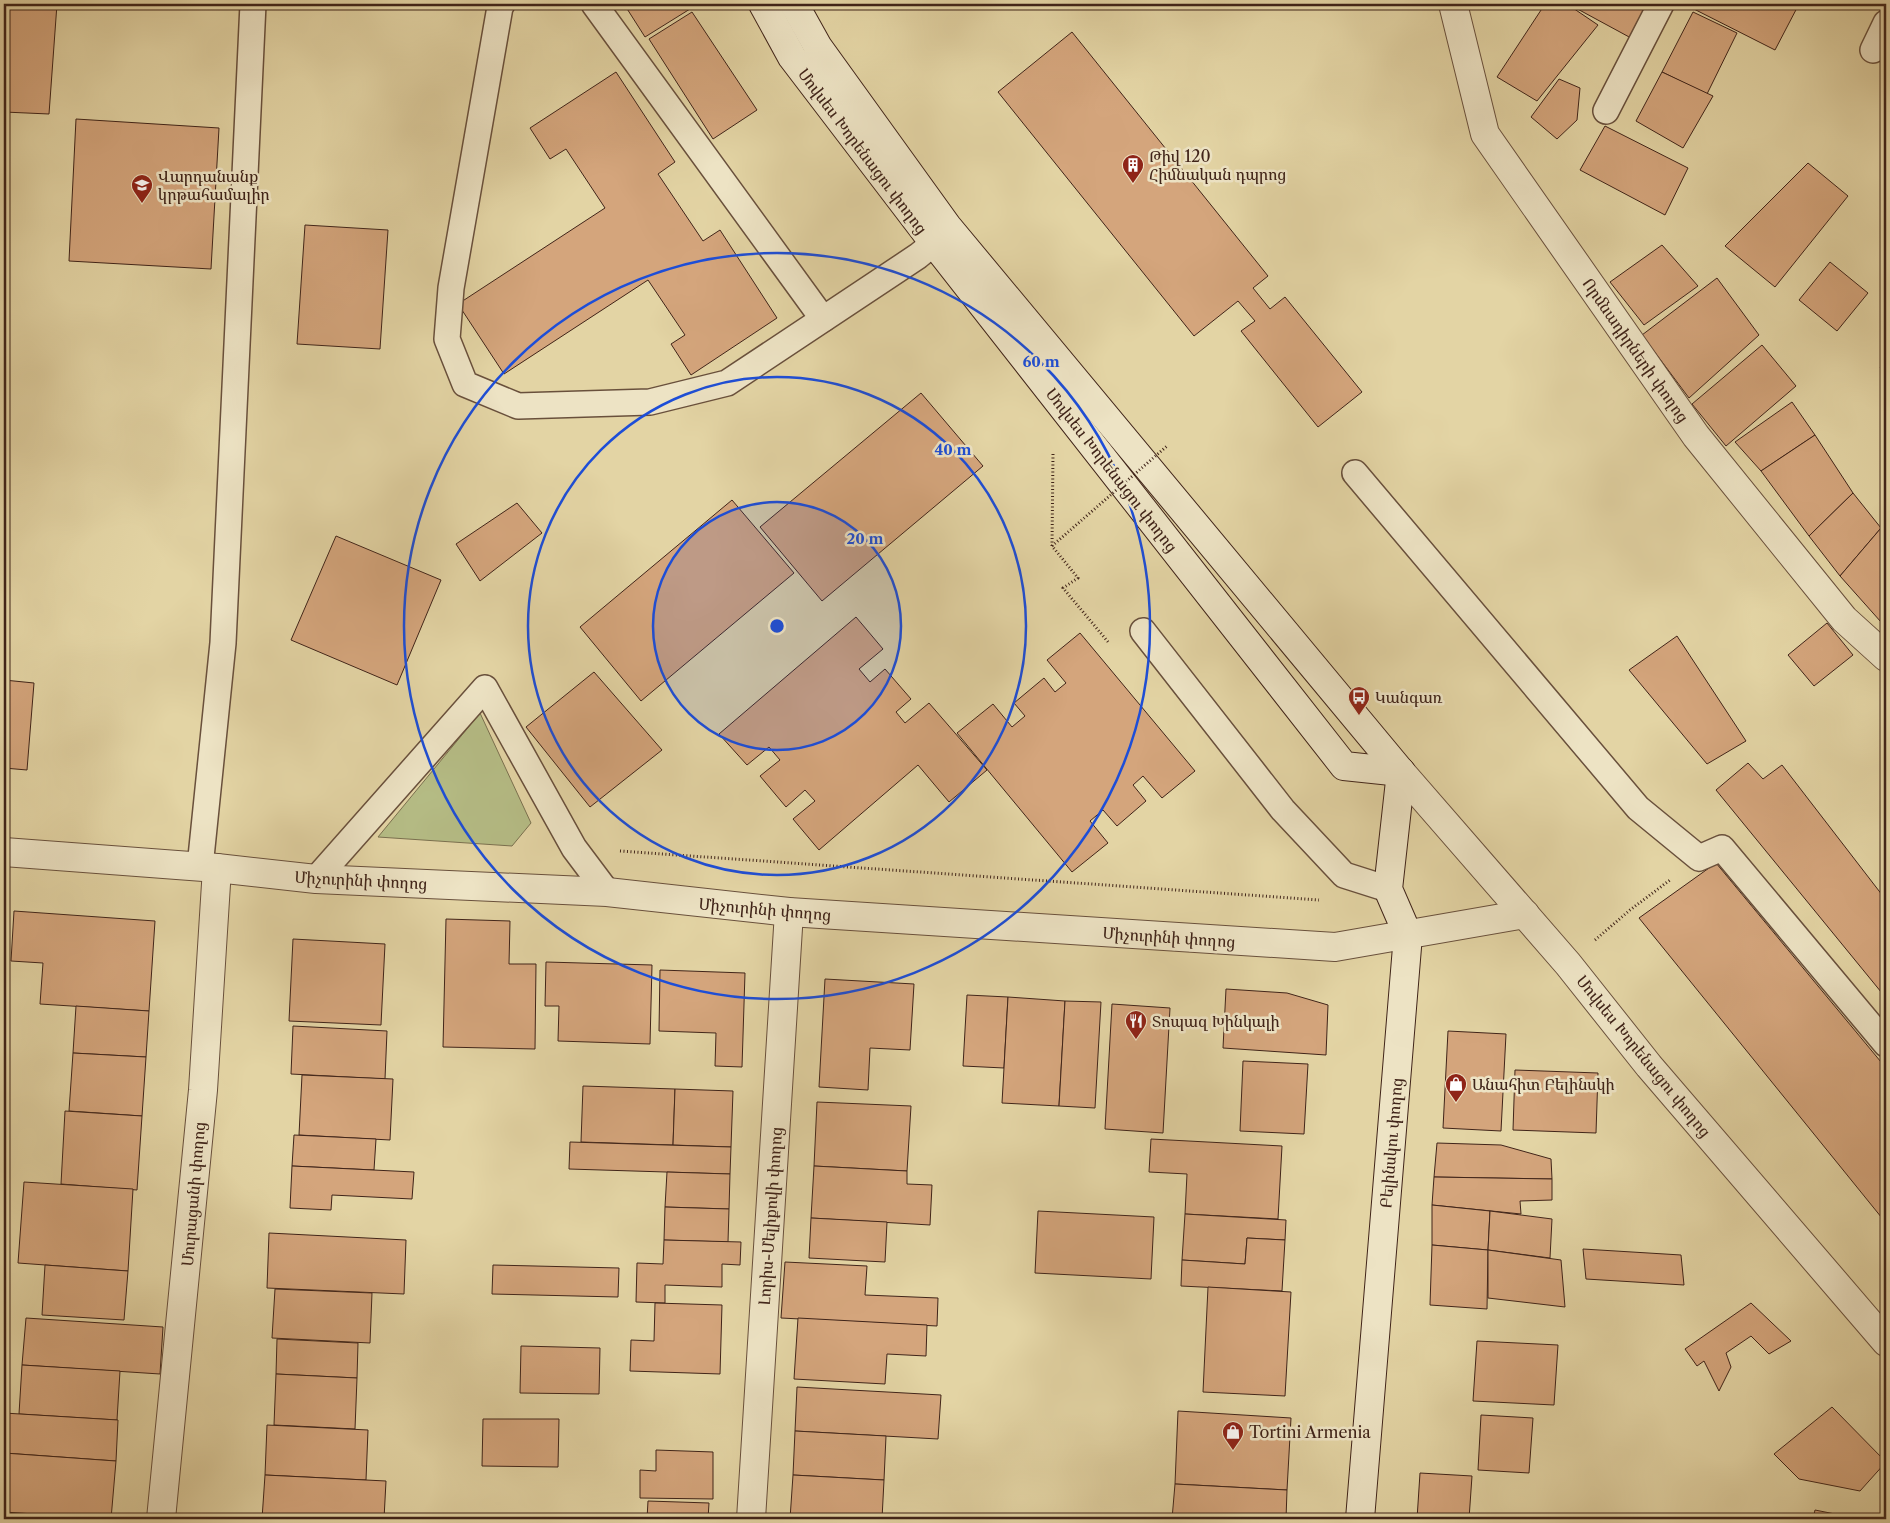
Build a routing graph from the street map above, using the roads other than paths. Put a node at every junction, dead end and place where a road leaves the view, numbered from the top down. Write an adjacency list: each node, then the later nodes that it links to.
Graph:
1 (253, 4): 18 (lane)
2 (502, 4): 12 (lane)
3 (594, 4): 12 (lane)
4 (763, 4): 11 (street, Մովսես Խորենացու փողոց)
5 (794, 4): 16 (street, Մովսես Խորենացու փողոց)
6 (1453, 4): 15 (street, Որմնադիրների փողոց)
7 (1661, 4): 10 (lane)
8 (1886, 23): 9 (lane)
9 (1873, 50)
10 (1606, 111)
11 (934, 243): 12 (lane); 16 (street, Մովսես Խորենացու փողոց)
12 (823, 319)
13 (1355, 473): 25 (lane)
14 (1143, 631): 20 (lane)
15 (1886, 657)
16 (1401, 772): 20 (street, Բելինսկու փողոց); 23 (street, Մովսես Խորենացու փողոց)
17 (4, 852): 18 (street, Միչուրինի փողոց)
18 (208, 868): 19 (street, Միչուրինի փողոց); 27 (street, Մուրացանի փողոց)
19 (316, 879): 21 (street, Միչուրինի փողոց); 21 (lane)
20 (1388, 889): 24 (street, Բելինսկու փողոց)
21 (607, 892): 22 (street, Միչուրինի փողոց)
22 (789, 912): 24 (street, Միչուրինի փողոց); 28 (street, Լորիս-Մելիքովի փողոց)
23 (1525, 914): 24 (street, Միչուրինի փողոց); 26 (street, Մովսես Խորենացու փողոց)
24 (1408, 935): 29 (street, Բելինսկու փողոց)
25 (1886, 1044)
26 (1886, 1342)
27 (161, 1519)
28 (751, 1519)
29 (1360, 1519)

